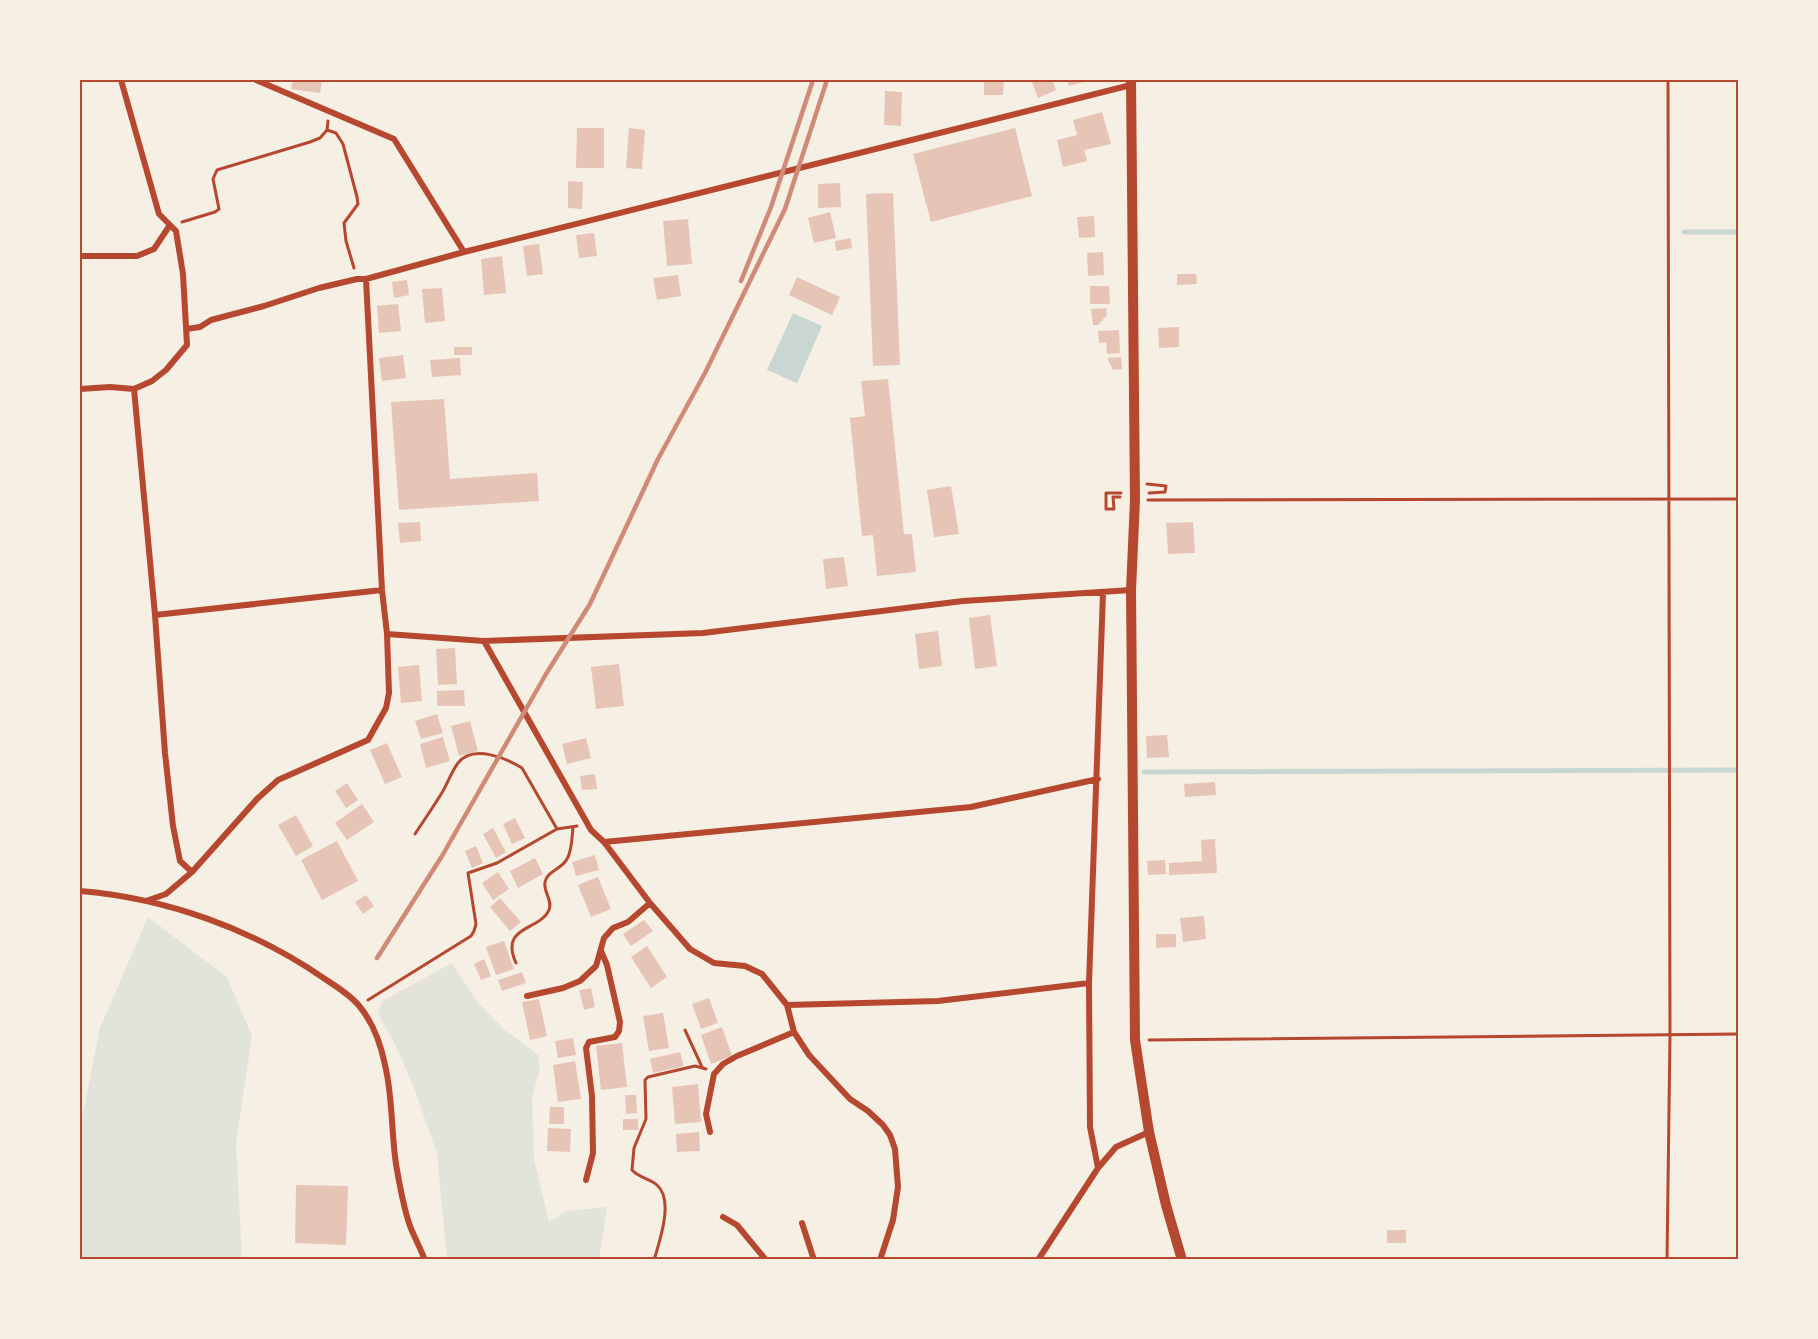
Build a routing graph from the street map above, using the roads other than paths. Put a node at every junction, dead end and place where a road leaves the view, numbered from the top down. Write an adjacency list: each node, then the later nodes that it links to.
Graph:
1 (121, 80): 4 (street)
2 (256, 80): 5 (street)
3 (1131, 82): 5 (street); 12 (main road)
4 (171, 226): 6 (street); 8 (street)
5 (464, 252): 7 (street)
6 (80, 256)
7 (366, 279): 8 (street); 11 (street)
8 (187, 329): 10 (street)
9 (80, 389): 10 (street)
10 (134, 389): 14 (street)
11 (382, 590): 14 (street); 15 (street)
12 (1131, 590): 13 (street); 29 (main road)
13 (1103, 593): 16 (street); 17 (street)
14 (155, 615): 19 (street)
15 (387, 634): 16 (street); 19 (street)
16 (484, 641): 18 (street)
17 (1098, 779): 18 (street); 24 (street)
18 (604, 842): 22 (street)
19 (192, 872): 21 (street)
20 (80, 891): 21 (street)
21 (146, 900): 34 (street)
22 (650, 903): 23 (street); 26 (street)
23 (601, 951): 25 (street); 31 (street)
24 (1089, 982): 26 (street); 30 (street)
25 (527, 996)
26 (787, 1005): 27 (street)
27 (794, 1032): 28 (street); 37 (street)
28 (710, 1132)
29 (1149, 1132): 30 (street); 39 (main road)
30 (1098, 1168): 38 (street)
31 (586, 1180)
32 (723, 1217): 35 (street)
33 (802, 1223): 36 (street)
34 (425, 1260)
35 (766, 1260)
36 (814, 1260)
37 (880, 1260)
38 (1038, 1260)
39 (1182, 1260)

